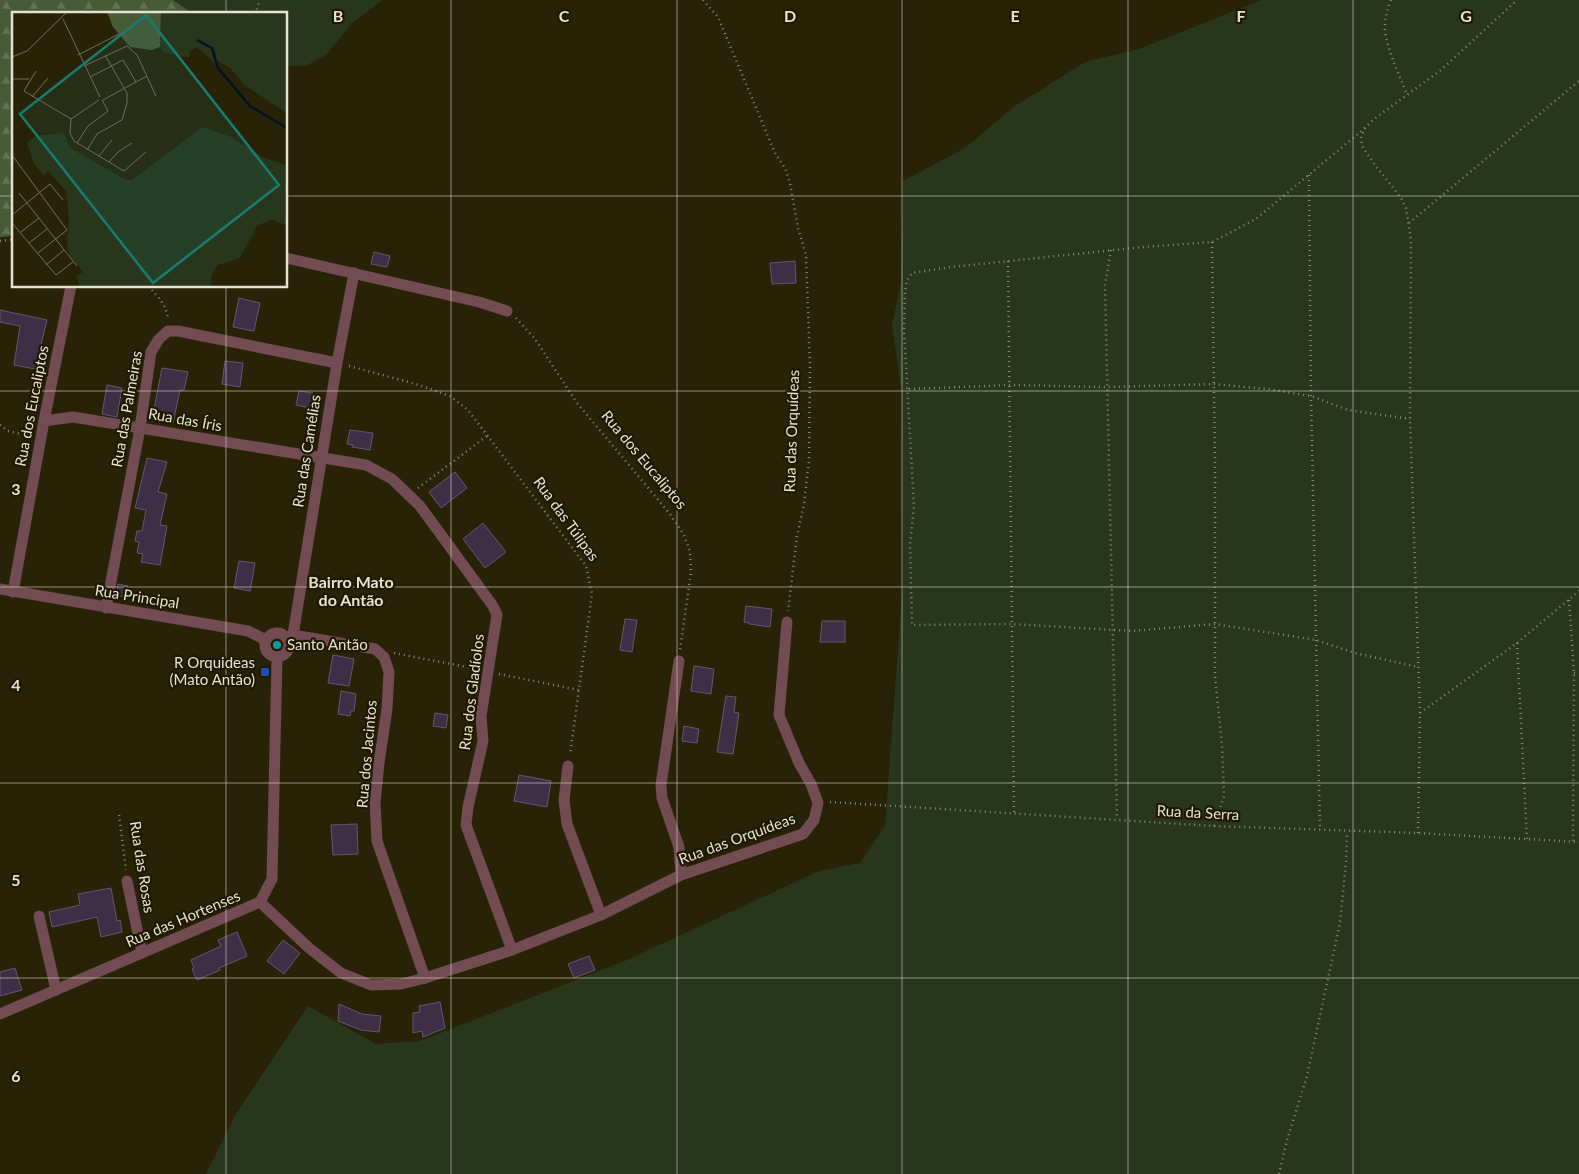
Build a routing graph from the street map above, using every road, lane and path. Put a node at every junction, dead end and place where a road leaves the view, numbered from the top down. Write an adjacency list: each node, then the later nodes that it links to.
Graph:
1 (260, 0): 5 (path)
2 (703, 0): 39 (path, Rua das Orquídeas)
3 (1391, 0): 7 (path)
4 (1517, 0): 7 (path)
5 (256, 12)
6 (1579, 81): 10 (path)
7 (1407, 95): 8 (path)
8 (1365, 128): 9 (path); 10 (path)
9 (1309, 175): 11 (path); 25 (path)
10 (1409, 223): 26 (path)
11 (1212, 242): 12 (path); 21 (path)
12 (1111, 250): 14 (path); 23 (path)
13 (288, 258): 15 (street)
14 (1008, 261): 22 (path); 24 (path)
15 (354, 273): 18 (street); 20 (street, Rua das Camélias)
16 (71, 288): 27 (street, Rua dos Eucaliptos)
17 (152, 288): 19 (path)
18 (507, 311): 49 (path, Rua dos Eucaliptos)
19 (168, 331): 20 (street); 29 (street, Rua das Palmeiras)
20 (336, 363): 30 (path, Rua das Túlipas); 32 (street, Rua das Camélias)
21 (1214, 384): 23 (path); 25 (path); 41 (path)
22 (1010, 385): 23 (path); 24 (path); 40 (path)
23 (1107, 387): 42 (path)
24 (909, 389): 40 (path)
25 (1311, 396): 26 (path); 45 (path)
26 (1410, 419): 50 (path)
27 (44, 421): 29 (street, Rua das Íris); 31 (street, Rua dos Eucaliptos)
28 (0, 425): 31 (path)
29 (140, 428): 32 (street, Rua das Íris); 38 (street, Rua das Palmeiras)
30 (487, 436): 33 (path); 54 (path, Rua das Túlipas)
31 (40, 440): 36 (street, Rua dos Eucaliptos)
32 (321, 459): 33 (street, Rua dos Gladíolos); 43 (street, Rua das Camélias)
33 (409, 495): 51 (street, Rua dos Gladíolos)
34 (0, 590): 36 (street, Rua Principal)
35 (1579, 591): 37 (path)
36 (13, 592): 38 (street, Rua Principal)
37 (1569, 600): 46 (path); 52 (path)
38 (106, 608): 44 (street, Rua Principal)
39 (787, 622): 57 (street)
40 (1012, 624): 42 (path); 58 (path)
41 (1215, 624): 42 (path); 45 (path); 61 (path)
42 (1112, 629): 60 (path)
43 (291, 638): 44 (street); 47 (street); 48 (street)
44 (266, 640): 48 (street)
45 (1316, 640): 50 (path); 62 (path)
46 (1517, 643): 55 (path); 65 (path)
47 (375, 649): 51 (path); 75 (street, Rua dos Jacintos)
48 (277, 657): 70 (street, Rua das Hortenses)
49 (679, 661): 68 (street)
50 (1418, 667): 55 (path)
51 (488, 672): 54 (path); 73 (street, Rua dos Gladíolos)
52 (1574, 673): 53 (path); 66 (path)
53 (1579, 673)
54 (579, 690): 56 (path, Rua das Túlipas)
55 (1420, 713): 64 (path)
56 (568, 766): 71 (street)
57 (817, 807): 58 (path, Rua da Serra); 68 (street, Rua das Orquídeas)
58 (1014, 813): 60 (path, Rua da Serra)
59 (119, 815): 69 (path, Rua das Rosas)
60 (1117, 819): 61 (path, Rua da Serra)
61 (1214, 826): 62 (path, Rua da Serra)
62 (1320, 830): 63 (path, Rua da Serra)
63 (1346, 832): 64 (path, Rua da Serra); 78 (path)
64 (1418, 833): 65 (path, Rua da Serra)
65 (1527, 840): 66 (path, Rua da Serra)
66 (1572, 842): 67 (path, Rua da Serra)
67 (1579, 842)
68 (681, 875): 71 (street, Rua das Orquídeas)
69 (128, 881): 74 (street, Rua das Rosas)
70 (260, 902): 74 (street, Rua das Hortenses); 75 (street, Rua das Orquídeas)
71 (601, 914): 73 (street, Rua das Orquídeas)
72 (39, 916): 76 (street)
73 (512, 950): 75 (street, Rua das Orquídeas)
74 (142, 953): 76 (street, Rua das Hortenses)
75 (425, 978)
76 (56, 990): 77 (street, Rua das Hortenses)
77 (0, 1014)
78 (1279, 1174)

